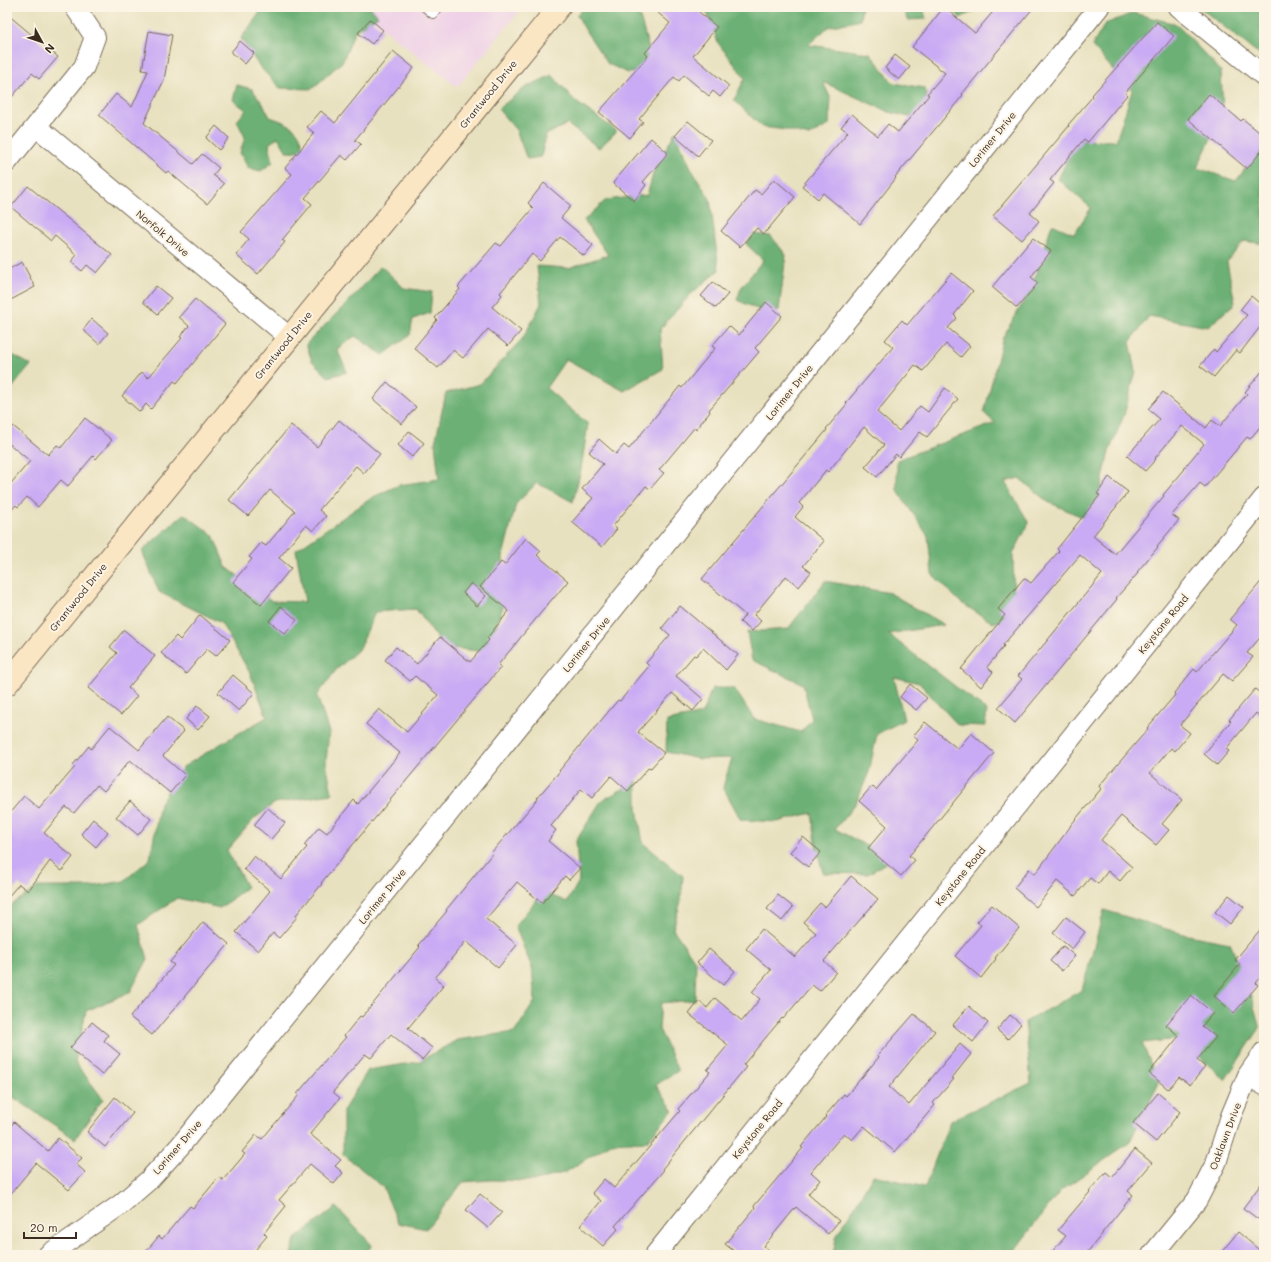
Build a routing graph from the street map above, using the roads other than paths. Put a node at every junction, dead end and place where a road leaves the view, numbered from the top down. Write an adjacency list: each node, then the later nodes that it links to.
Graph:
1 (76, 7): 8 (street)
2 (426, 7): 3 (lane)
3 (438, 7)
4 (559, 7): 10 (street, Grantwood Drive)
5 (1098, 7): 15 (street, Lorimer Drive)
6 (1179, 7): 7 (street)
7 (1264, 76)
8 (36, 128): 9 (street); 10 (street, Norfolk Drive)
9 (7, 162)
10 (289, 338): 12 (street, Grantwood Drive)
11 (1264, 498): 16 (street, Keystone Road)
12 (7, 684)
13 (1264, 1052): 14 (street, Oaklawn Drive)
14 (1256, 1080): 17 (street, Oaklawn Drive)
15 (48, 1255)
16 (655, 1255)
17 (1152, 1255)

